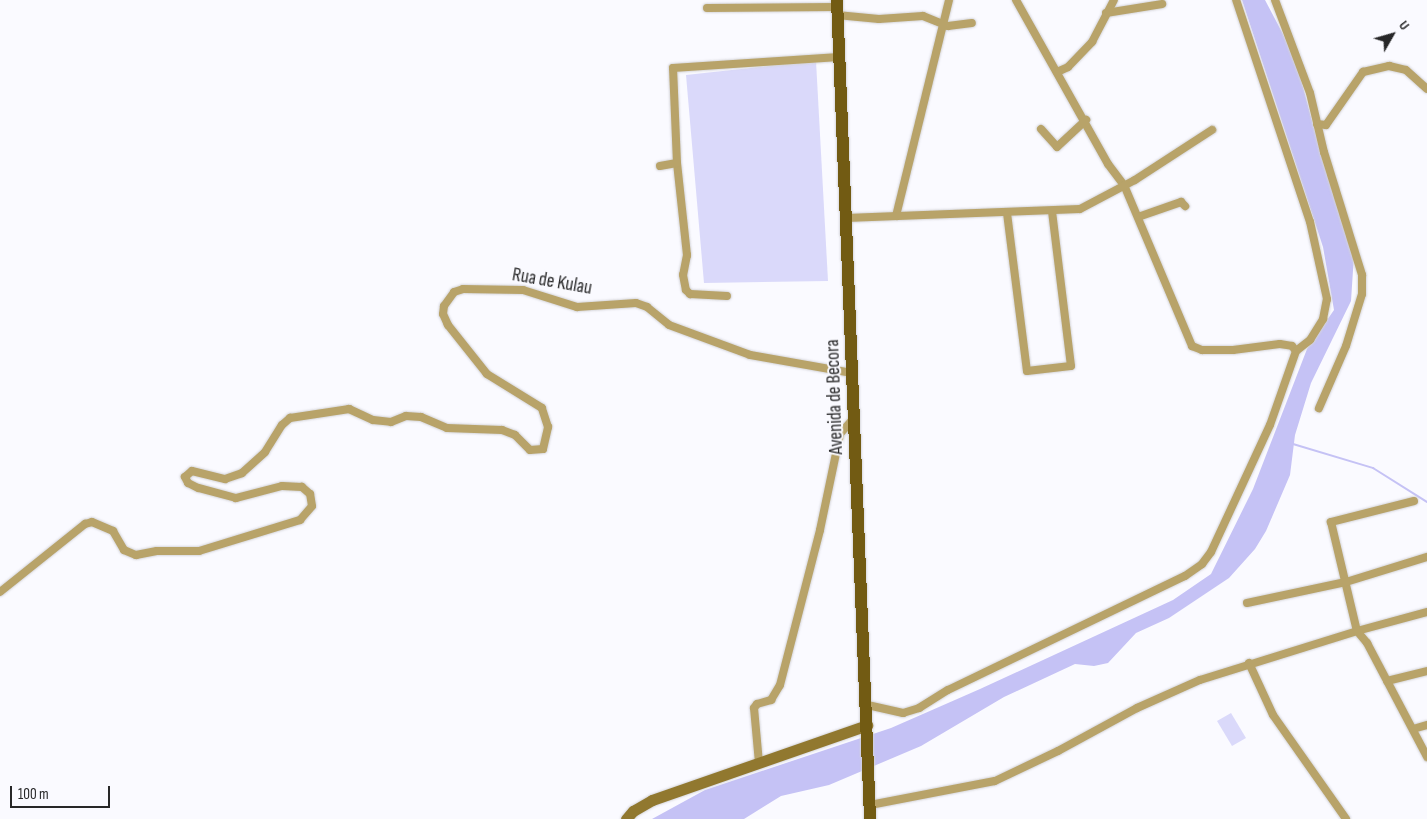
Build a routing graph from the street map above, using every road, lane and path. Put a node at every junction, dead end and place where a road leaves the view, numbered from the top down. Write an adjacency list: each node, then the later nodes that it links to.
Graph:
1 (949, 0): 11 (street)
2 (1016, 0): 13 (street)
3 (1114, 0): 9 (street)
4 (1236, 0): 29 (street)
5 (1275, 0): 16 (street)
6 (1162, 4): 9 (street)
7 (837, 7): 8 (street); 11 (street); 12 (main road, Avenida de Becora)
8 (707, 8)
9 (1106, 13): 13 (street)
10 (972, 23): 11 (street)
11 (943, 24): 25 (street)
12 (839, 57): 19 (street); 27 (main road, Avenida de Becora)
13 (1057, 72): 15 (street)
14 (1427, 89): 16 (street)
15 (1086, 120): 17 (street); 21 (street)
16 (1317, 124): 31 (street)
17 (1041, 129)
18 (1212, 130): 21 (street)
19 (677, 163): 20 (street); 28 (street)
20 (660, 166)
21 (1124, 185): 23 (street); 26 (street)
22 (1185, 206): 26 (street)
23 (1052, 212): 24 (street); 24 (street)
24 (1007, 213): 25 (street)
25 (896, 216): 27 (street)
26 (1138, 217): 29 (street)
27 (846, 218): 30 (main road, Avenida de Becora)
28 (727, 296)
29 (1296, 351): 43 (street)
30 (852, 373): 32 (main road, Avenida de Becora); 36 (street, Rua de Kulau)
31 (1319, 408)
32 (852, 420): 43 (main road, Avenida de Becora); 48 (street)
33 (1414, 500): 35 (street)
34 (1427, 557): 35 (street)
35 (1346, 582): 37 (street); 39 (street)
36 (0, 592)
37 (1247, 603)
38 (1427, 612): 39 (street)
39 (1357, 631): 40 (street); 42 (street)
40 (1249, 663): 49 (street); 52 (street)
41 (1427, 671): 42 (street)
42 (1387, 681): 45 (street)
43 (864, 704): 46 (main road, Avenida de Becora)
44 (1427, 724): 45 (street)
45 (1413, 729): 47 (street)
46 (867, 730): 48 (street); 49 (main road, Avenida de Becora)
47 (1427, 756)
48 (759, 763): 50 (street)
49 (870, 805): 51 (main road, Avenida de Becora)
50 (626, 819)
51 (870, 819)
52 (1346, 819)

